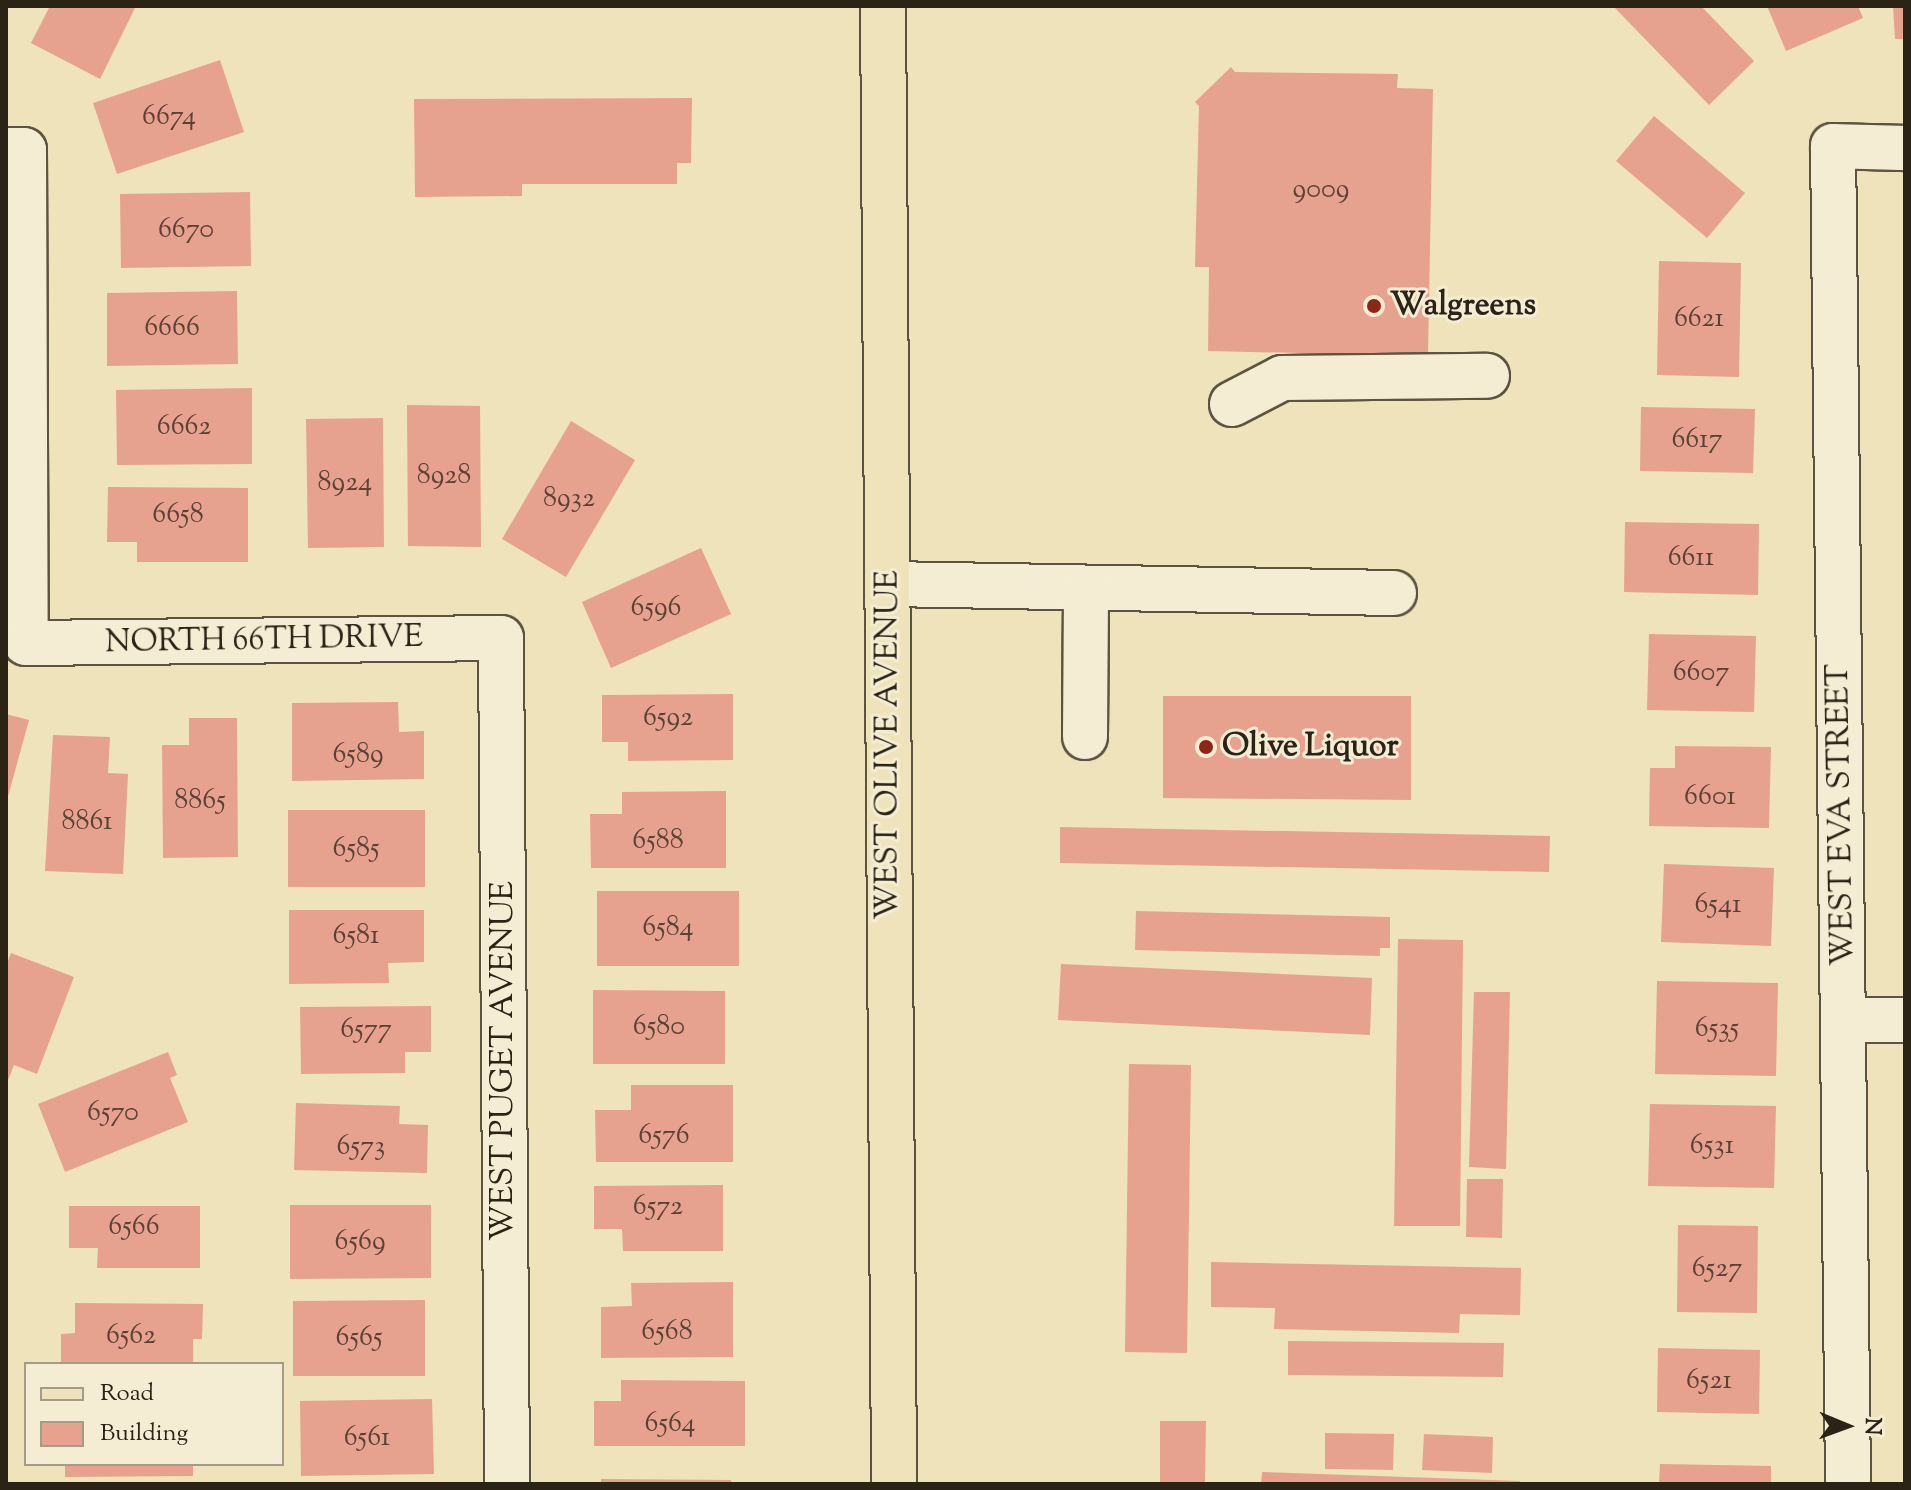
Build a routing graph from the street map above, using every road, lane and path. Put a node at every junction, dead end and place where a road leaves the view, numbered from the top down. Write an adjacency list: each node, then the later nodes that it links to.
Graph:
1 (883, 6): 6 (main road, WEST OLIVE AVENUE)
2 (1905, 148): 11 (street, WEST EVA STREET)
3 (15, 150): 9 (street, NORTH 66TH DRIVE)
4 (1487, 376): 5 (street)
5 (1232, 404)
6 (888, 584): 7 (street); 14 (main road, WEST OLIVE AVENUE)
7 (1086, 588): 8 (street); 10 (street)
8 (1394, 593)
9 (501, 638): 13 (street, WEST PUGET AVENUE)
10 (1085, 737)
11 (1845, 1020): 12 (street); 15 (street, WEST EVA STREET)
12 (1905, 1020)
13 (507, 1484)
14 (894, 1484)
15 (1848, 1484)

